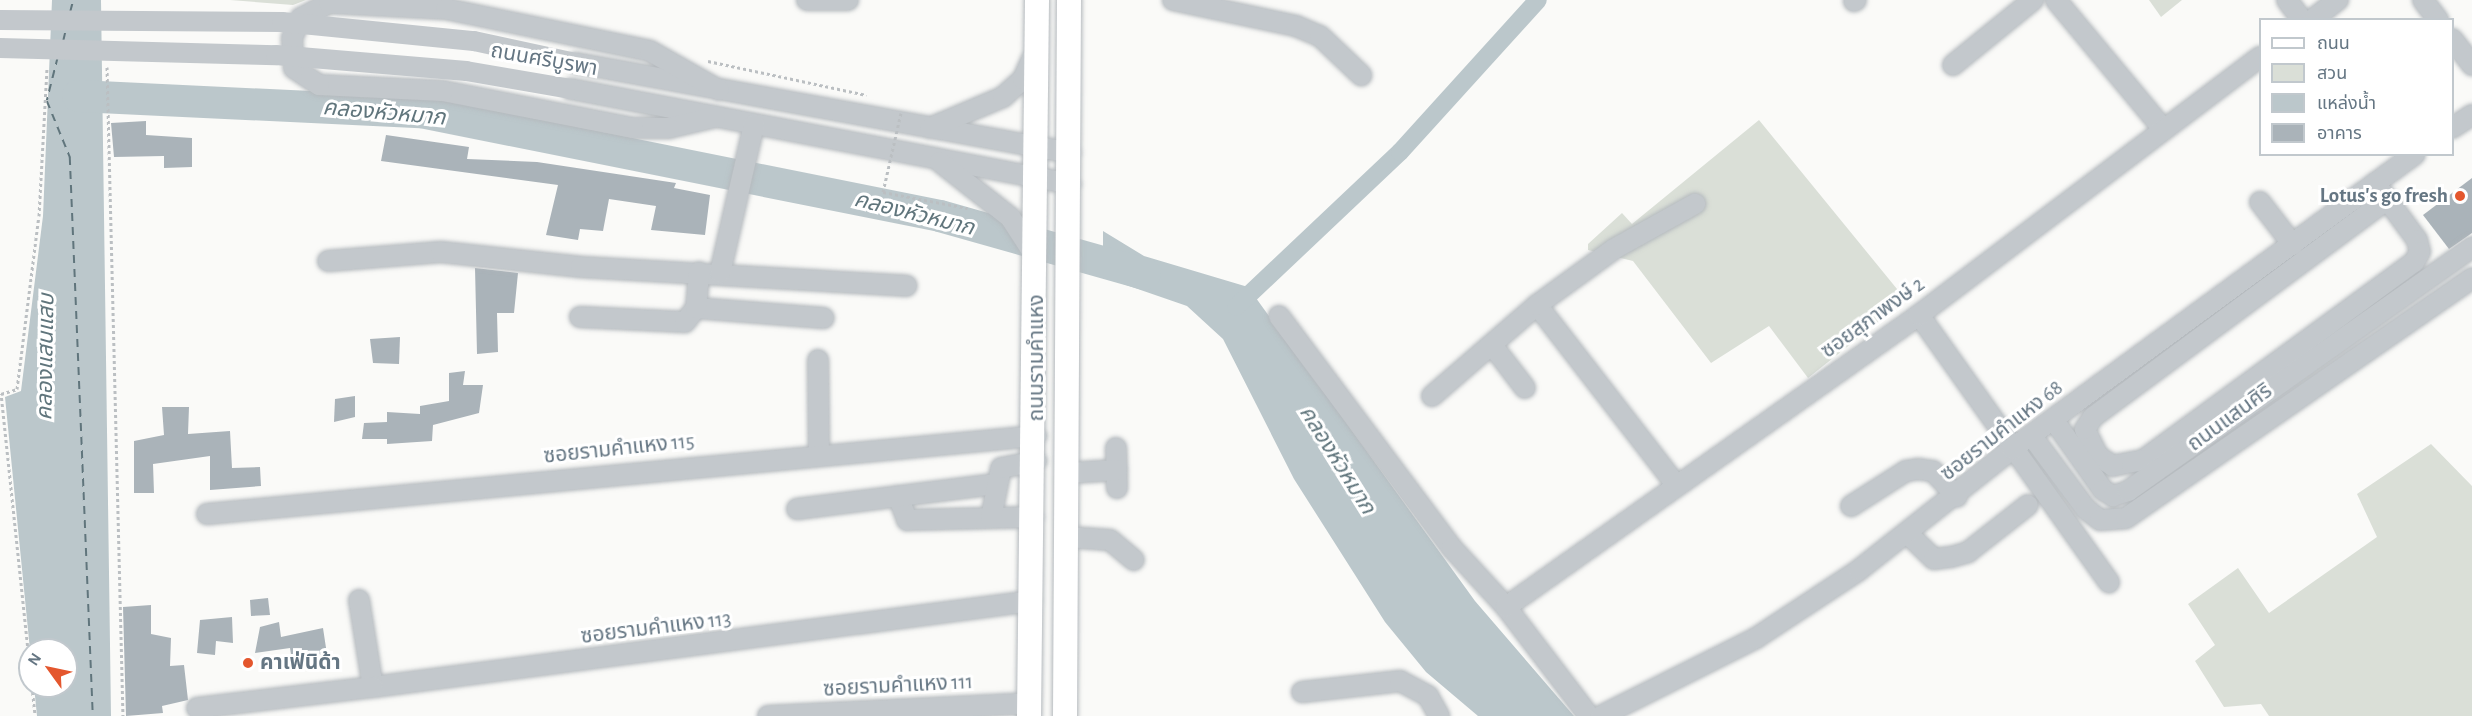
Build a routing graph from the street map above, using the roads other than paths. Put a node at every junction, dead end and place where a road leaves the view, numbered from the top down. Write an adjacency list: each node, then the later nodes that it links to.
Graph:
1 (807, 0): 2 (street)
2 (848, 0)
3 (1037, 0): 17 (main road, ถนนรามคำแหง)
4 (1069, 0): 31 (main road, ถนนรามคำแหง)
5 (1173, 0): 22 (street)
6 (2033, 0): 21 (street)
7 (2056, 0): 29 (street)
8 (2287, 0): 12 (street)
9 (2338, 0): 13 (street)
10 (2423, 0): 14 (street)
11 (354, 1): 23 (street); 25 (street)
12 (2300, 18)
13 (2315, 18)
14 (2436, 18)
15 (0, 20): 23 (street, ถนนศรีบูรพา, bridge)
16 (2454, 42): 20 (street)
17 (1037, 47): 28 (street); 30 (main road, ถนนรามคำแหง)
18 (0, 48): 25 (street, ถนนศรีบูรพา, bridge)
19 (2259, 58): 29 (street, ซอยสุภาพงษ์ 2)
20 (2472, 64)
21 (1953, 66)
22 (1361, 75)
23 (719, 90): 28 (street, ถนนศรีบูรพา)
24 (2472, 115): 27 (street)
25 (715, 117): 26 (street, ถนนศรีบูรพา)
26 (754, 125): 32 (street, ถนนศรีบูรพา); 45 (street)
27 (2454, 128)
28 (928, 129): 30 (street, ถนนศรีบูรพา)
29 (2163, 129): 50 (street, ซอยสุภาพงษ์ 2)
30 (1037, 148): 31 (street, ถนนศรีบูรพา); 34 (main road, ถนนรามคำแหง)
31 (1071, 153): 36 (main road, ถนนรามคำแหง)
32 (928, 154): 34 (street, ถนนศรีบูรพา); 43 (street)
33 (2412, 156): 35 (street, ซอยรามคำแหง 68)
34 (1038, 178): 36 (street, ถนนศรีบูรพา); 43 (main road, ถนนรามคำแหง)
35 (2374, 183): 37 (street); 40 (street, ซอยรามคำแหง 68)
36 (1071, 184): 67 (main road, ถนนรามคำแหง)
37 (2386, 200): 37 (street)
38 (2260, 202): 40 (street)
39 (1695, 204): 48 (street)
40 (2293, 245): 60 (street, ซอยรามคำแหง 68)
41 (2472, 247): 54 (street, ถนนแสนศิริ)
42 (328, 261): 44 (street)
43 (1038, 261): 62 (main road, ถนนรามคำแหง)
44 (699, 272): 45 (street); 49 (street)
45 (720, 273): 47 (street)
46 (2472, 278): 57 (street, ถนนแสนศิริ)
47 (906, 286)
48 (1537, 305): 55 (street); 69 (street)
49 (696, 308): 52 (street); 53 (street)
50 (1919, 315): 64 (street); 69 (street, ซอยสุภาพงษ์ 2)
51 (1279, 316): 86 (street)
52 (580, 317)
53 (824, 318)
54 (2334, 342): 57 (street); 70 (street, ถนนแสนศิริ)
55 (1492, 345): 58 (street); 59 (street)
56 (818, 360): 65 (street)
57 (2349, 364): 76 (street, ถนนแสนศิริ)
58 (1526, 388)
59 (1432, 396)
60 (2053, 419): 61 (street, ซอยรามคำแหง 68); 70 (street)
61 (2031, 435): 64 (street, ซอยรามคำแหง 68); 76 (street)
62 (1036, 436): 65 (street, ซอยรามคำแหง 115); 66 (main road, ถนนรามคำแหง)
63 (1116, 448): 67 (street)
64 (2012, 449): 72 (street, ซอยรามคำแหง 68); 83 (street)
65 (819, 454): 77 (street, ซอยรามคำแหง 115)
66 (1036, 461): 68 (street); 78 (main road, ถนนรามคำแหง)
67 (1069, 473): 81 (main road, ถนนรามคำแหง)
68 (994, 484): 71 (street); 79 (street)
69 (1677, 486): 86 (street, ซอยสุภาพงษ์ 2)
70 (2103, 490): 76 (street)
71 (898, 496): 75 (street); 79 (street)
72 (1957, 497): 74 (street); 80 (street, ซอยรามคำแหง 68)
73 (2028, 505): 80 (street)
74 (1851, 506)
75 (797, 509)
76 (2090, 512)
77 (207, 514)
78 (1034, 517): 79 (street); 85 (main road, ถนนรามคำแหง)
79 (990, 518)
80 (1908, 534): 96 (street, ซอยรามคำแหง 68)
81 (1068, 537): 82 (street); 93 (main road, ถนนรามคำแหง)
82 (1134, 560)
83 (2109, 582)
84 (359, 600): 87 (street)
85 (1032, 601): 87 (street, ซอยรามคำแหง 113); 90 (main road, ถนนรามคำแหง)
86 (1506, 607): 95 (street)
87 (373, 687): 89 (street, ซอยรามคำแหง 113)
88 (1302, 692): 94 (street)
89 (197, 708)
90 (1029, 710): 91 (street, ซอยรามคำแหง 111)
91 (975, 711): 92 (street, ซอยรามคำแหง 111)
92 (768, 716)
93 (1065, 716)
94 (1439, 716)
95 (1589, 716)
96 (1601, 716)

